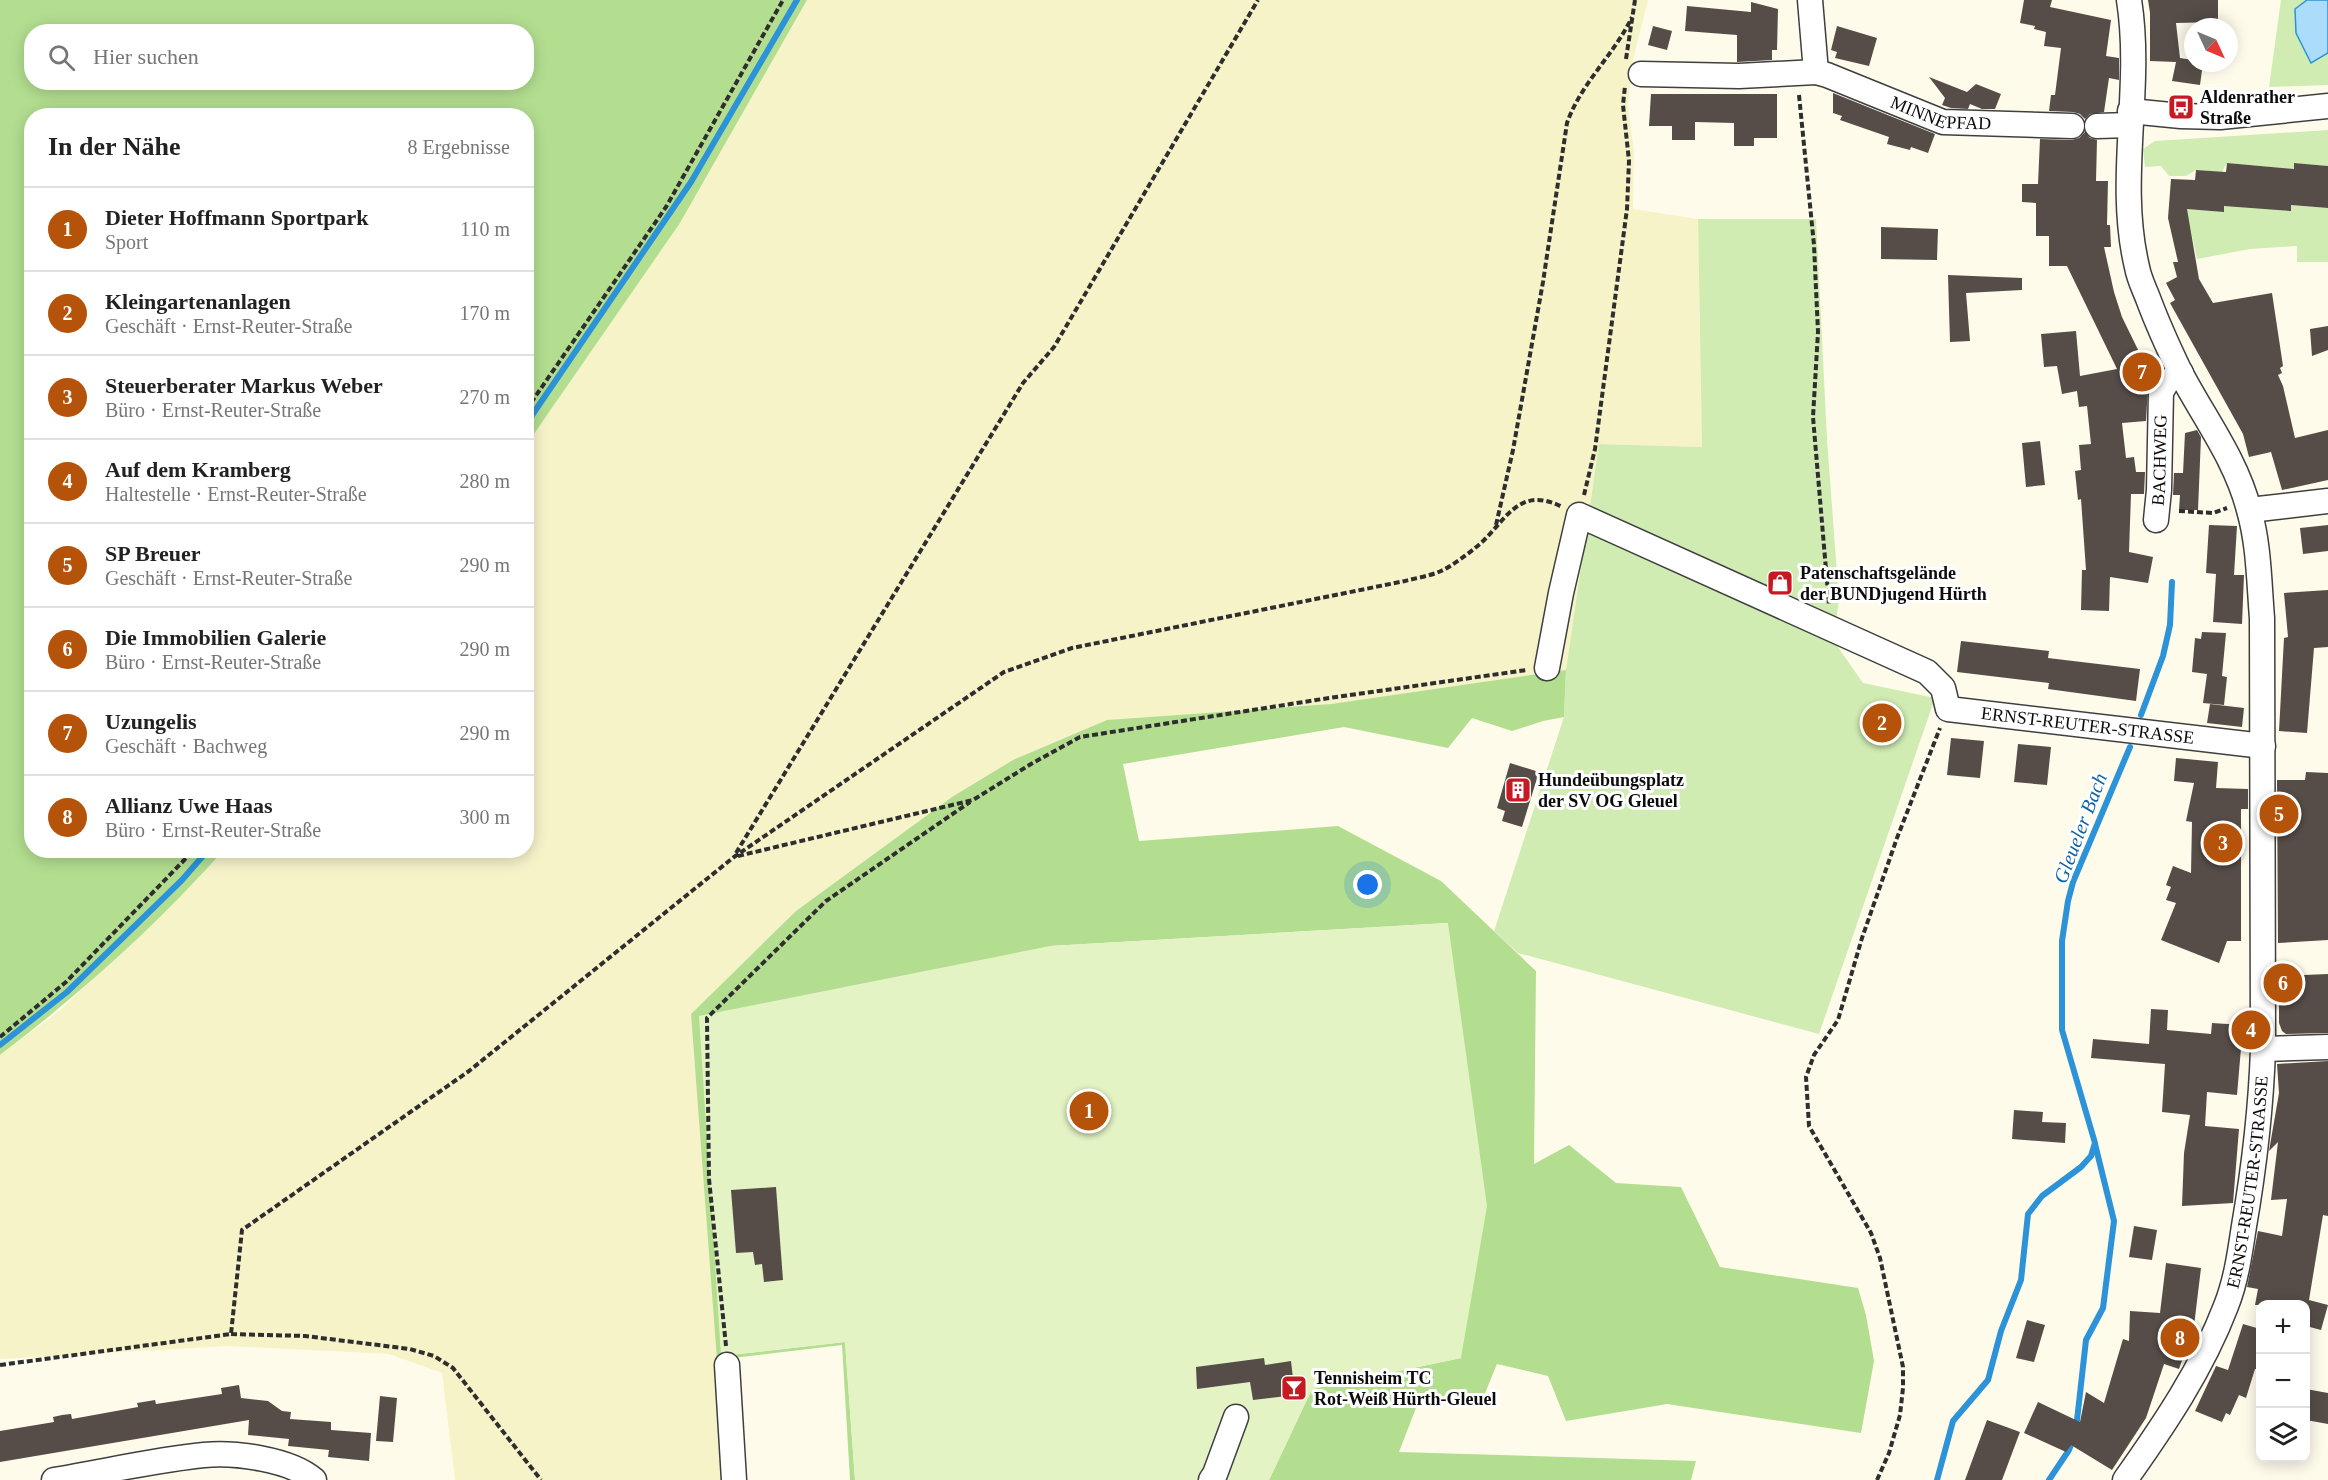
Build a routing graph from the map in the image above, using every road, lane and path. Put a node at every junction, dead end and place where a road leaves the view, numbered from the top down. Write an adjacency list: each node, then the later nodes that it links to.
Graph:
1 (783, 0): 14 (path)
2 (1258, 0): 25 (path)
3 (1635, 0): 6 (path)
4 (1810, 0): 7 (street)
5 (2128, 0): 10 (street, ERNST-REUTER-STRASSE)
6 (1632, 17): 8 (path); 19 (path)
7 (1808, 73): 8 (street, MINNEPFAD); 11 (street, MINNEPFAD); 20 (path)
8 (1629, 76): 18 (path)
9 (2328, 106): 10 (street)
10 (2130, 118): 12 (street); 13 (street, ERNST-REUTER-STRASSE)
11 (2072, 126)
12 (2097, 126)
13 (2181, 373): 16 (street, ERNST-REUTER-STRASSE); 17 (street, BACHWEG)
14 (534, 398)
15 (2328, 501): 16 (street)
16 (2248, 505): 17 (path); 23 (street, ERNST-REUTER-STRASSE)
17 (2157, 514)
18 (1578, 515): 19 (path); 20 (street); 21 (street)
19 (1496, 526): 25 (path)
20 (1836, 632): 22 (street)
21 (1547, 668): 24 (path)
22 (1948, 709): 23 (street, ERNST-REUTER-STRASSE); 39 (path)
23 (2263, 746): 29 (street, ERNST-REUTER-STRASSE)
24 (974, 800): 25 (path); 32 (path)
25 (734, 856): 30 (path)
26 (186, 858): 27 (path)
27 (0, 1037)
28 (2328, 1047): 29 (street)
29 (2263, 1049): 40 (street, ERNST-REUTER-STRASSE)
30 (231, 1334): 31 (path); 36 (path)
31 (0, 1365)
32 (727, 1365): 37 (street)
33 (1236, 1416): 38 (street)
34 (54, 1480): 35 (street)
35 (314, 1480)
36 (541, 1480)
37 (734, 1480)
38 (1211, 1480)
39 (1877, 1480)
40 (2125, 1480)

